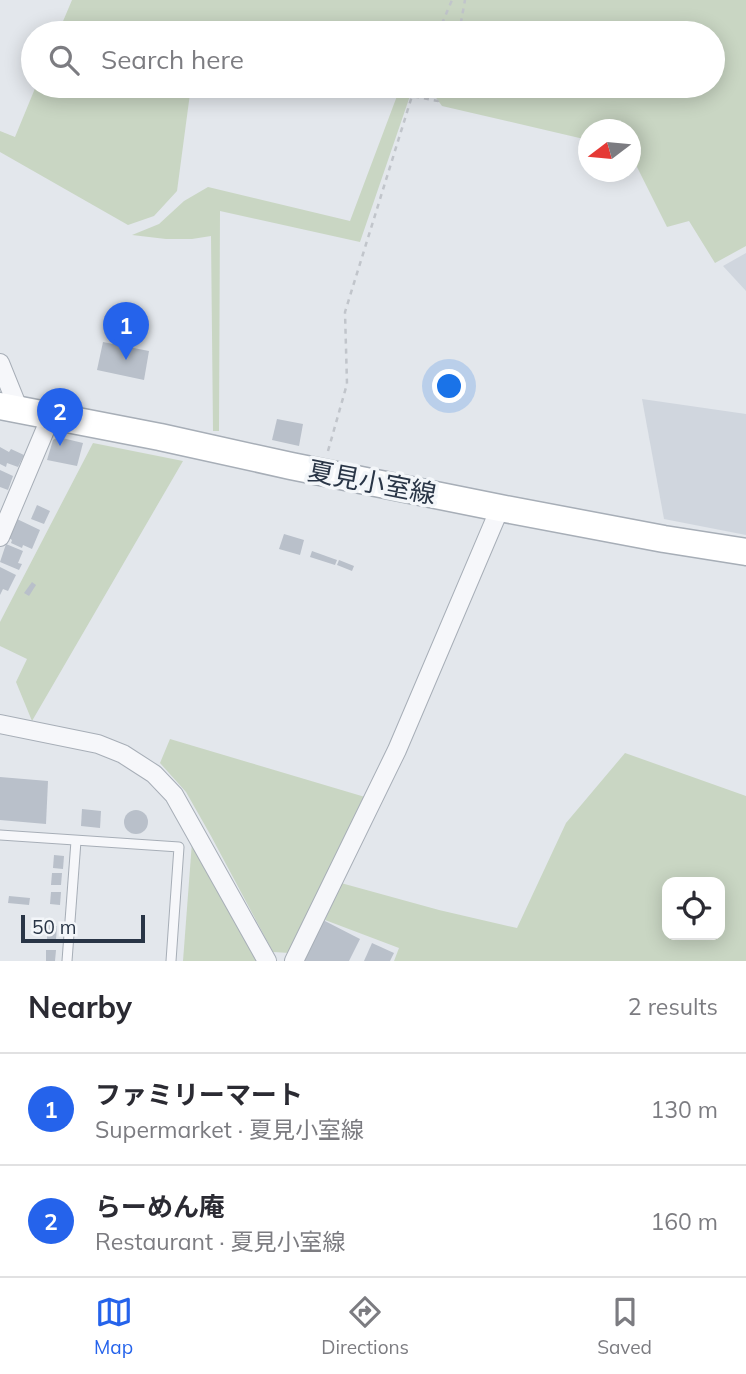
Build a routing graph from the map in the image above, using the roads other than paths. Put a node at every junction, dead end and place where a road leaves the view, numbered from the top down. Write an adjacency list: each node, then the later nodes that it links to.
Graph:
1 (0, 363): 2 (street)
2 (10, 408): 3 (main road, 夏見小室線)
3 (51, 416): 4 (main road, 夏見小室線); 5 (street)
4 (500, 508): 6 (main road, 夏見小室線); 13 (street)
5 (0, 537)
6 (746, 552)
7 (0, 724): 12 (street)
8 (0, 835): 9 (lane)
9 (76, 841): 10 (lane); 11 (lane)
10 (67, 961)
11 (171, 961)
12 (267, 961)
13 (294, 961)

